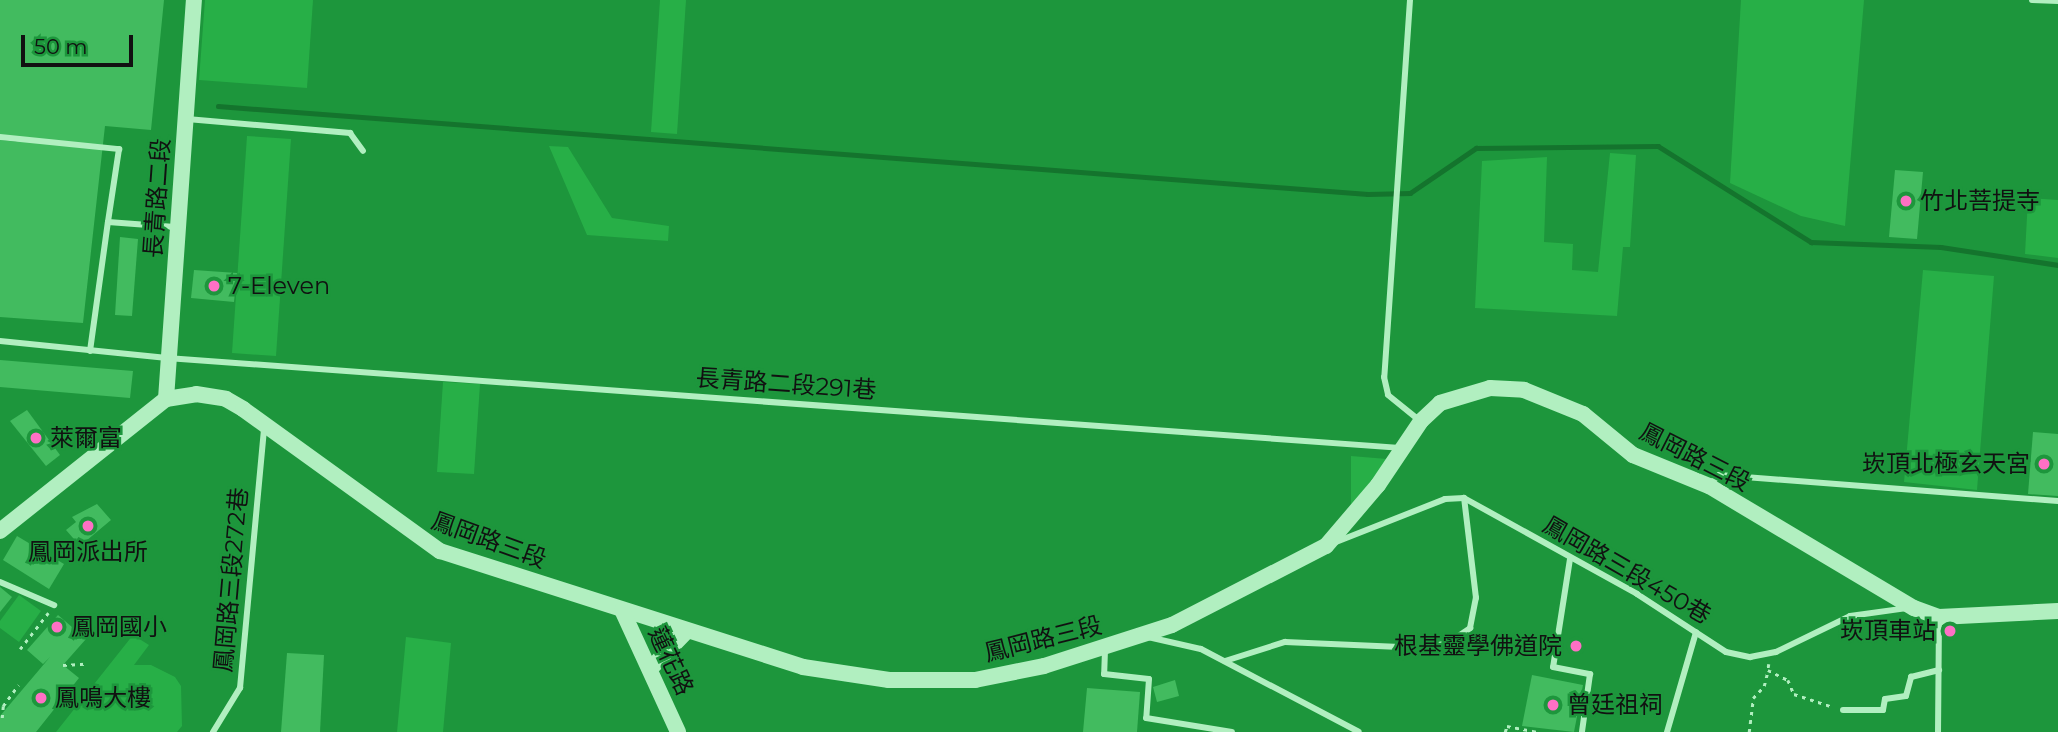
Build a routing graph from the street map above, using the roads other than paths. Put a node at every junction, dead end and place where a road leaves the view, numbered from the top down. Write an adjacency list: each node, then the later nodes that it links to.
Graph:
1 (194, 0): 5 (street, 長青路二段)
2 (1410, 0): 14 (lane)
3 (2032, 0): 4 (lane)
4 (2058, 1)
5 (186, 118): 7 (lane); 9 (street, 長青路二段)
6 (0, 136): 8 (lane)
7 (363, 151)
8 (108, 222): 9 (lane); 11 (lane)
9 (177, 227): 12 (street, 長青路二段)
10 (0, 341): 11 (lane, 長青路二段291巷)
11 (90, 351): 12 (lane, 長青路二段291巷)
12 (167, 358): 13 (street, 長青路二段); 16 (lane, 長青路二段291巷)
13 (166, 399): 15 (street, 鳳岡路三段); 20 (street)
14 (1420, 421): 16 (street, 鳳岡路三段); 17 (street, 鳳岡路三段)
15 (264, 425): 26 (street, 鳳岡路三段); 37 (lane, 鳳岡路三段272巷)
16 (1402, 448): 21 (street, 鳳岡路三段)
17 (1709, 486): 19 (lane); 25 (street, 鳳岡路三段)
18 (1464, 498): 21 (lane); 22 (lane, 鳳岡路三段450巷); 33 (lane)
19 (2058, 501)
20 (0, 531)
21 (1326, 545): 31 (street, 鳳岡路三段)
22 (1570, 559): 30 (lane, 鳳岡路三段450巷); 41 (lane)
23 (0, 582): 24 (lane)
24 (54, 605)
25 (1914, 608): 28 (street, 鳳岡路三段); 30 (lane, 鳳岡路三段450巷)
26 (622, 610): 29 (street, 鳳岡路三段); 34 (street, 蓮花路)
27 (2058, 611): 28 (street, 鳳岡路三段)
28 (1939, 617): 35 (lane)
29 (687, 631): 32 (street, 鳳岡路三段); 34 (street)
30 (1696, 632): 42 (lane)
31 (1143, 636): 32 (street, 鳳岡路三段); 33 (lane)
32 (1105, 648): 39 (lane)
33 (1225, 661): 40 (lane)
34 (650, 669): 38 (street, 蓮花路)
35 (1939, 670): 36 (lane); 43 (lane)
36 (1843, 710)
37 (213, 732)
38 (678, 732)
39 (1231, 732)
40 (1359, 732)
41 (1583, 732)
42 (1667, 732)
43 (1938, 732)

